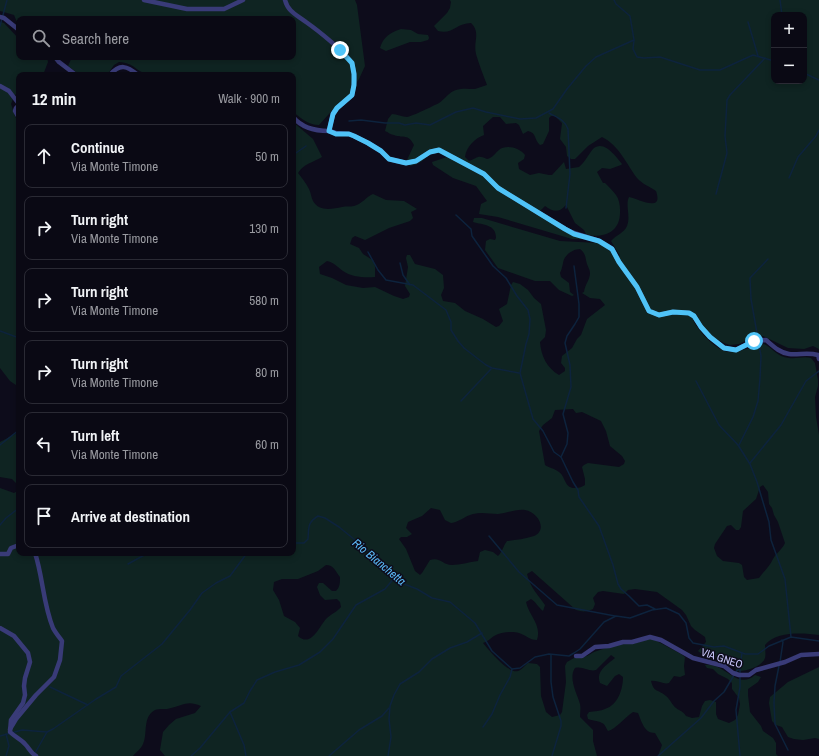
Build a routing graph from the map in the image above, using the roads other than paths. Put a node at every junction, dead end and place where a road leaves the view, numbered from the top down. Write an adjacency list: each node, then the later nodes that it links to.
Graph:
1 (144, 0): 2 (street)
2 (243, 0)
3 (285, 0): 13 (street)
4 (0, 17): 5 (street)
5 (16, 28)
6 (57, 60): 7 (street)
7 (72, 72)
8 (112, 72): 9 (street)
9 (133, 72)
10 (0, 86): 11 (street)
11 (16, 100)
12 (296, 121): 13 (street)
13 (329, 131): 14 (street)
14 (819, 359)
15 (16, 546): 16 (street)
16 (0, 554)
17 (36, 556): 21 (street)
18 (0, 628): 21 (street)
19 (819, 654): 20 (street, VIA GNEO)
20 (576, 656)
21 (10, 729): 22 (street)
22 (36, 756)

